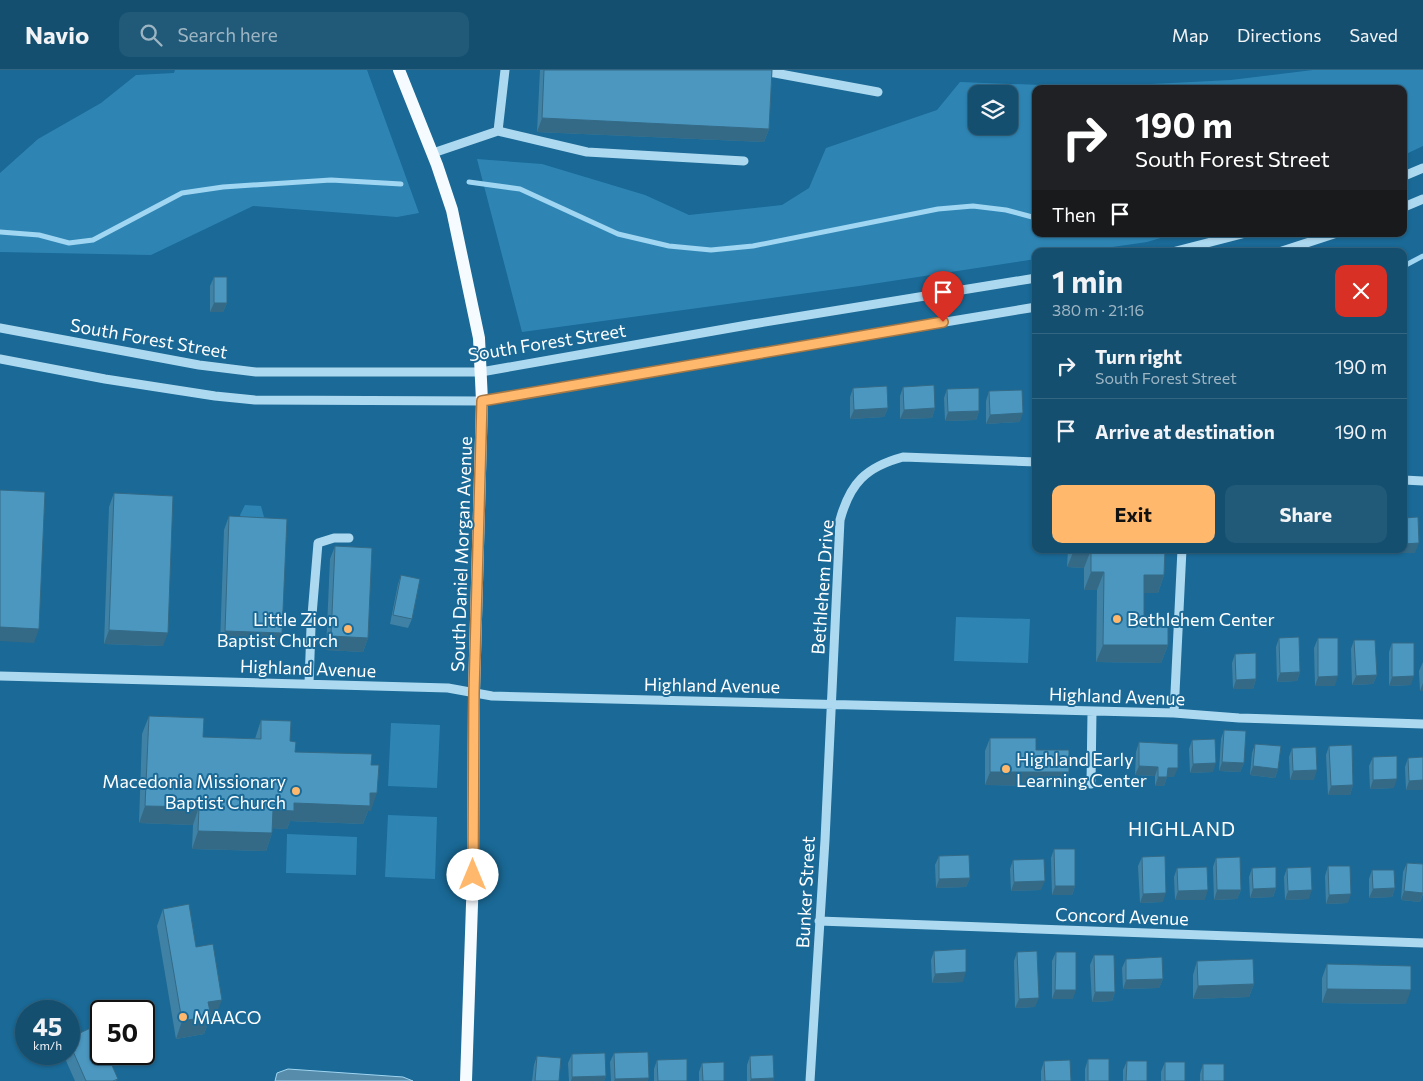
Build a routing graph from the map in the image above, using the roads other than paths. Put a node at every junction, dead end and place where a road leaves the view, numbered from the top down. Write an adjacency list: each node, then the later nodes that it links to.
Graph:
1 (399, 70): 6 (main road, South Daniel Morgan Avenue)
2 (505, 70): 5 (street)
3 (741, 70): 4 (street)
4 (878, 92)
5 (498, 131): 6 (street); 7 (street)
6 (432, 153): 20 (main road, South Daniel Morgan Avenue)
7 (744, 162)
8 (1423, 168): 9 (street)
9 (1407, 175)
10 (1423, 199): 11 (street)
11 (1407, 206)
12 (1230, 237): 14 (street)
13 (1325, 237): 15 (street)
14 (1188, 248)
15 (1291, 248)
16 (1032, 279): 20 (street, South Forest Street)
17 (1032, 308): 21 (street)
18 (0, 328): 20 (street, South Forest Street)
19 (0, 359): 21 (street)
20 (481, 372): 21 (main road, South Daniel Morgan Avenue)
21 (482, 401): 29 (main road, South Daniel Morgan Avenue)
22 (1032, 462): 30 (street, Bethlehem Drive)
23 (1407, 480): 24 (street)
24 (1423, 481)
25 (349, 538): 28 (street)
26 (1182, 553): 32 (street)
27 (0, 676): 28 (street, Highland Avenue)
28 (309, 684): 29 (street, Highland Avenue)
29 (474, 692): 30 (street, Highland Avenue); 37 (main road, South Daniel Morgan Avenue)
30 (832, 704): 31 (street, Highland Avenue); 35 (street, Bunker Street)
31 (1092, 711): 32 (street, Highland Avenue); 34 (street)
32 (1174, 713): 33 (street, Highland Avenue)
33 (1423, 724)
34 (1090, 784)
35 (819, 921): 36 (street, Concord Avenue); 38 (street, Bunker Street)
36 (1423, 943)
37 (466, 1081)
38 (810, 1081)

